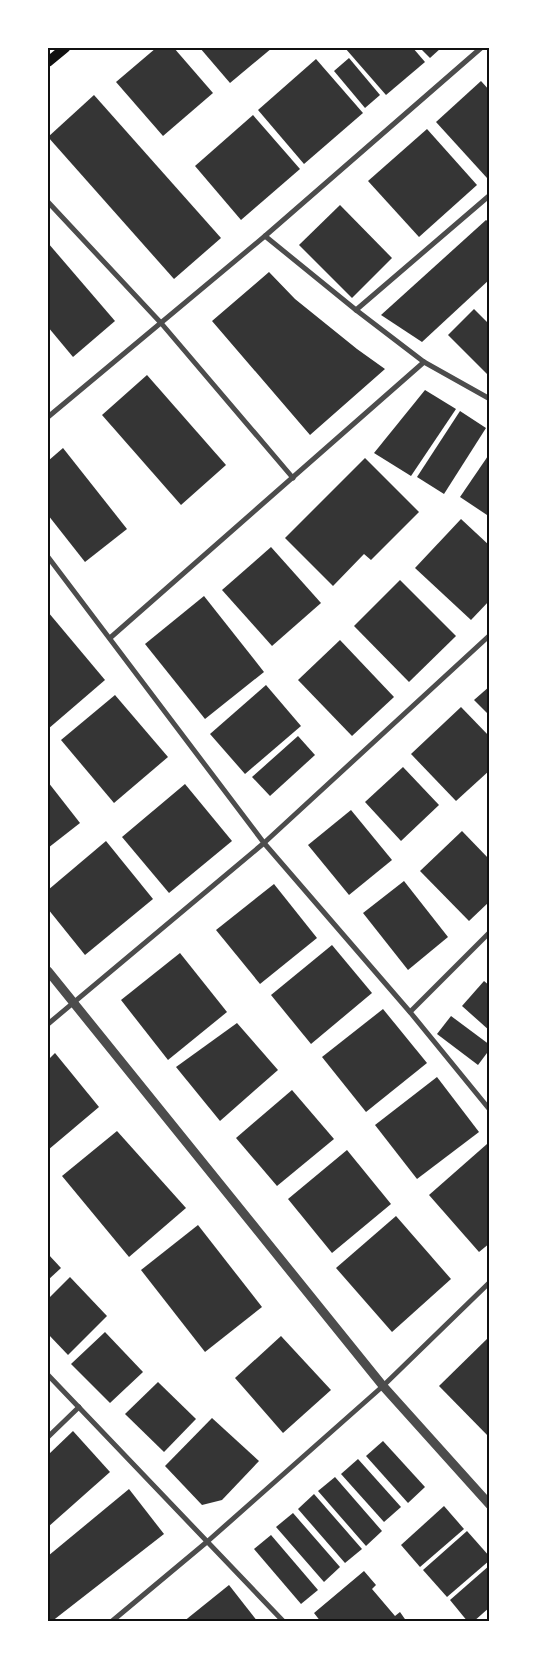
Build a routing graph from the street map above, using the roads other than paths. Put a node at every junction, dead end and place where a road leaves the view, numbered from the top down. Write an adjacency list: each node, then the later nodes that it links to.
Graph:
1 (65, 48): 3 (main road)
2 (481, 48): 6 (street)
3 (48, 62)
4 (490, 195): 7 (street)
5 (48, 202): 8 (street)
6 (265, 236): 7 (street); 8 (street)
7 (356, 310): 9 (street)
8 (161, 323): 11 (street); 12 (street)
9 (424, 362): 10 (street); 12 (street)
10 (490, 399)
11 (48, 417)
12 (292, 478): 15 (street)
13 (48, 557): 15 (street)
14 (490, 635): 16 (street)
15 (110, 638): 16 (street)
16 (264, 843): 19 (street); 20 (street)
17 (490, 932): 20 (street)
18 (48, 971): 19 (street)
19 (73, 1004): 21 (street); 25 (street)
20 (410, 1012): 22 (street)
21 (48, 1024)
22 (490, 1110)
23 (490, 1282): 25 (street)
24 (48, 1374): 26 (street)
25 (383, 1386): 28 (street); 29 (street)
26 (80, 1407): 27 (street); 29 (street)
27 (48, 1437)
28 (490, 1505)
29 (208, 1541): 30 (street); 31 (street)
30 (111, 1622)
31 (284, 1622)

